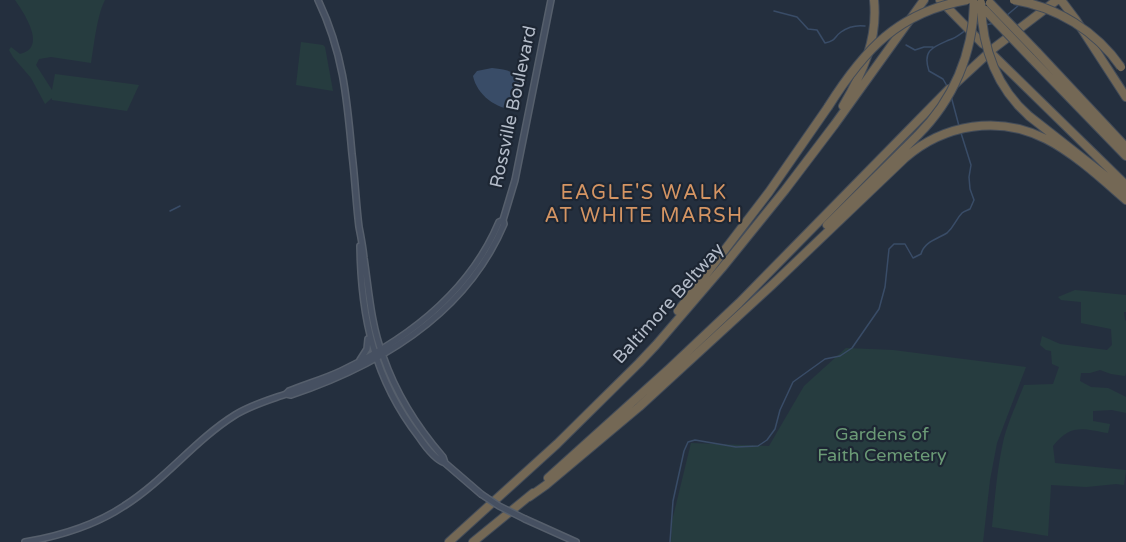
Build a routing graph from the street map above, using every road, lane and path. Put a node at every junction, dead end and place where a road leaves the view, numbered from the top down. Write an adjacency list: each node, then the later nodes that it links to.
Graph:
1 (318, 0): 20 (main road)
2 (551, 0): 24 (main road, Rossville Boulevard)
3 (874, 0): 21 (highway)
4 (924, 0): 21 (highway, Baltimore Beltway)
5 (940, 0): 17 (highway, bridge)
6 (967, 0): 26 (highway, bridge)
7 (975, 0): 12 (highway, bridge); 22 (highway, bridge)
8 (982, 0): 18 (highway, bridge)
9 (988, 0): 12 (highway, bridge)
10 (1014, 0): 13 (highway, bridge)
11 (1059, 0): 14 (highway); 28 (highway)
12 (1034, 55): 15 (highway); 16 (highway)
13 (1126, 74)
14 (1126, 97)
15 (1126, 147)
16 (1126, 156)
17 (1126, 186)
18 (1126, 192)
19 (1126, 200): 22 (highway)
20 (359, 227): 23 (main road); 24 (main road)
21 (748, 236): 26 (highway, Baltimore Beltway)
22 (765, 291): 28 (highway)
23 (368, 331): 24 (main road); 25 (main road)
24 (378, 355): 25 (main road, Rossville Boulevard); 27 (main road, Rossville Boulevard); 32 (main road, bridge)
25 (360, 362): 27 (main road, Rossville Boulevard)
26 (623, 378): 30 (highway, Baltimore Beltway)
27 (286, 394): 29 (main road, Rossville Boulevard)
28 (529, 497): 31 (highway)
29 (25, 542)
30 (449, 542)
31 (473, 542)
32 (576, 542)

